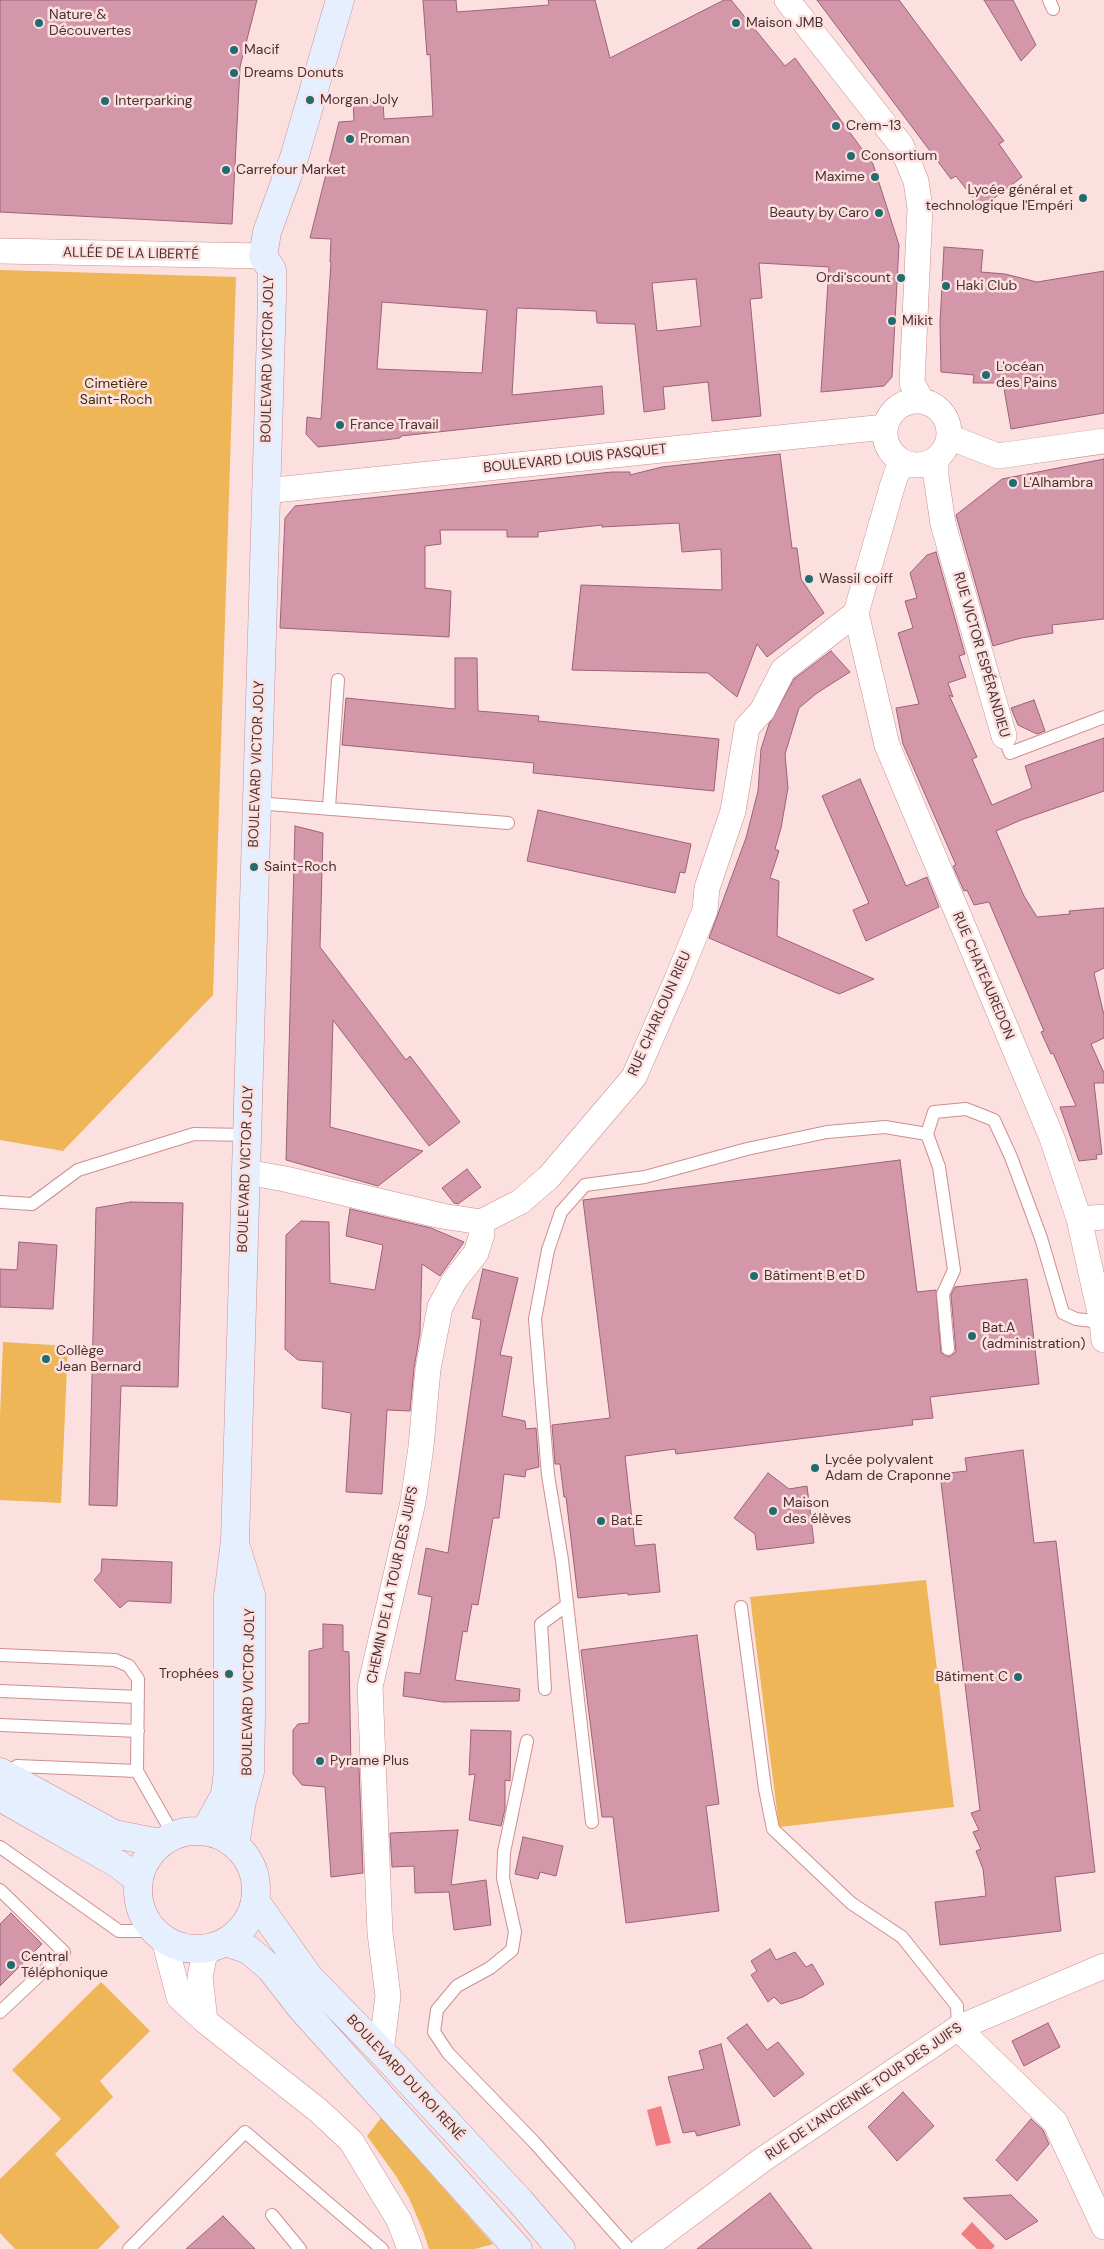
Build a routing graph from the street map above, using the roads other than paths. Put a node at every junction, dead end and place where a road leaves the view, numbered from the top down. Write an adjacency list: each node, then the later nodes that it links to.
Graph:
1 (340, 0): 4 (main road, BOULEVARD VICTOR JOLY)
2 (787, 0): 5 (street)
3 (0, 251): 4 (street, ALLÉE DE LA LIBERTÉ)
4 (263, 256): 11 (main road, BOULEVARD VICTOR JOLY)
5 (922, 401): 6 (street); 7 (street)
6 (885, 427): 10 (street); 11 (street, BOULEVARD LOUIS PASQUET)
7 (949, 438): 8 (street); 9 (street)
8 (1104, 441)
9 (936, 459): 10 (street); 15 (street, RUE VICTOR ESPÉRANDIEU)
10 (905, 463): 12 (street)
11 (265, 491): 16 (main road, BOULEVARD VICTOR JOLY)
12 (856, 614): 24 (street, RUE CHATEAUREDON); 25 (street, RUE CHARLOUN RIEU)
13 (338, 680): 17 (lane)
14 (1104, 716): 15 (lane, RUE VICTOR ESPÉRANDIEU)
15 (1004, 736)
16 (256, 803): 17 (lane); 20 (main road, BOULEVARD VICTOR JOLY)
17 (329, 808): 18 (lane)
18 (508, 824)
19 (927, 1134): 26 (lane); 27 (lane); 29 (lane)
20 (246, 1136): 21 (main road, BOULEVARD VICTOR JOLY); 22 (lane)
21 (246, 1172): 25 (street); 28 (main road, BOULEVARD VICTOR JOLY)
22 (0, 1202)
23 (1104, 1217): 24 (street)
24 (1079, 1219): 26 (street, RUE CHATEAUREDON)
25 (480, 1222): 54 (street, CHEMIN DE LA TOUR DES JUIFS)
26 (1103, 1332)
27 (948, 1349)
28 (235, 1541): 41 (main road, BOULEVARD VICTOR JOLY); 43 (main road, BOULEVARD VICTOR JOLY)
29 (567, 1605): 32 (lane); 40 (lane)
30 (741, 1608): 53 (lane)
31 (0, 1655): 34 (lane)
32 (545, 1689)
33 (0, 1691): 34 (lane)
34 (138, 1697): 36 (lane)
35 (0, 1725): 36 (lane)
36 (138, 1731): 38 (lane)
37 (526, 1741): 63 (lane)
38 (137, 1771): 39 (lane); 42 (lane)
39 (1, 1781): 42 (main road); 45 (main road)
40 (592, 1822)
41 (204, 1831): 42 (main road); 43 (main road)
42 (167, 1840): 45 (main road)
43 (235, 1845): 47 (main road)
44 (0, 1847): 48 (lane)
45 (139, 1880): 48 (main road)
46 (0, 1890): 51 (lane)
47 (256, 1902): 49 (main road); 54 (main road, BOULEVARD DU ROI RENÉ)
48 (159, 1935): 49 (main road); 52 (street)
49 (218, 1945): 52 (street); 61 (main road, BOULEVARD DU ROI RENÉ)
50 (1104, 1966): 53 (street, RUE DE L'ANCIENNE TOUR DES JUIFS)
51 (0, 2012)
52 (204, 2021): 60 (street)
53 (958, 2028): 56 (street); 64 (street, RUE DE L'ANCIENNE TOUR DES JUIFS)
54 (380, 2051): 62 (main road, BOULEVARD DU ROI RENÉ)
55 (272, 2215): 58 (lane)
56 (1104, 2227)
57 (129, 2249): 59 (lane)
58 (300, 2249)
59 (382, 2249)
60 (410, 2249)
61 (518, 2249)
62 (561, 2249)
63 (629, 2249)
64 (642, 2249)

